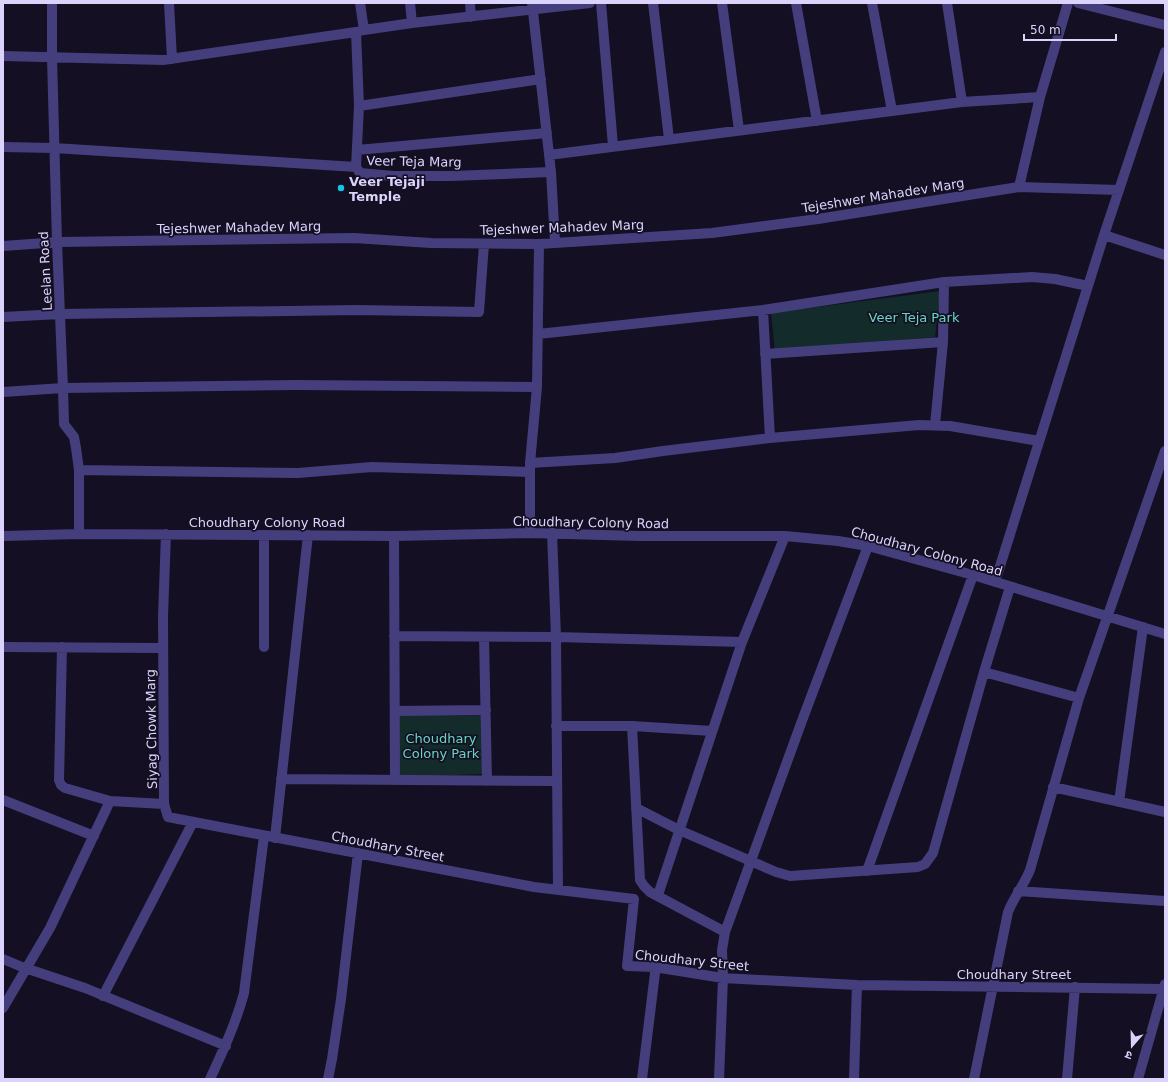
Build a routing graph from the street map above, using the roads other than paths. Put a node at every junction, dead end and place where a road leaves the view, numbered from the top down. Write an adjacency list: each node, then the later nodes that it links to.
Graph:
1 (52, 3): 22 (street, Leelan Road)
2 (169, 3): 23 (street)
3 (360, 3): 19 (street, Veer Teja Marg)
4 (410, 3): 17 (street)
5 (470, 3): 16 (street)
6 (590, 3): 15 (street)
7 (601, 3): 33 (street)
8 (653, 3): 32 (street)
9 (722, 3): 30 (street)
10 (796, 3): 29 (street)
11 (872, 3): 28 (street)
12 (947, 3): 26 (street)
13 (1068, 3): 25 (street)
14 (1078, 3): 18 (street)
15 (532, 6): 16 (street); 24 (street)
16 (471, 17): 17 (street)
17 (412, 23): 19 (street)
18 (1165, 24)
19 (360, 31): 23 (street); 27 (street, Veer Teja Marg)
20 (1165, 52): 41 (street)
21 (3, 56): 22 (street)
22 (52, 58): 23 (street); 35 (street, Leelan Road)
23 (172, 59)
24 (541, 79): 27 (street); 31 (street)
25 (1040, 97): 26 (street); 40 (street)
26 (962, 102): 28 (street)
27 (359, 106): 36 (street, Veer Teja Marg)
28 (892, 111): 29 (street)
29 (817, 121): 30 (street)
30 (739, 130): 32 (street)
31 (546, 133): 36 (street); 37 (street)
32 (669, 139): 33 (street)
33 (613, 146): 37 (street)
34 (3, 148): 35 (street)
35 (54, 148): 38 (street); 43 (street, Leelan Road)
36 (357, 150): 38 (street, Veer Teja Marg)
37 (549, 155): 39 (street)
38 (356, 167): 39 (street, Veer Teja Marg)
39 (551, 172): 44 (street)
40 (1019, 187): 41 (street, Tejeshwer Mahadev Marg); 44 (street, Tejeshwer Mahadev Marg)
41 (1119, 190): 42 (street)
42 (1104, 235): 48 (street); 50 (street)
43 (57, 242): 45 (street, Tejeshwer Mahadev Marg); 47 (street, Tejeshwer Mahadev Marg); 52 (street, Leelan Road)
44 (555, 242): 46 (street, Tejeshwer Mahadev Marg)
45 (484, 244): 46 (street, Tejeshwer Mahadev Marg); 52 (street)
46 (539, 244): 54 (street)
47 (3, 246)
48 (1165, 255)
49 (944, 282): 50 (street); 51 (street); 55 (street)
50 (1088, 286): 62 (street)
51 (763, 310): 54 (street); 56 (street)
52 (60, 314): 53 (street); 58 (street, Leelan Road)
53 (3, 317)
54 (538, 334): 57 (street)
55 (943, 342): 56 (street); 60 (street)
56 (765, 354): 61 (street)
57 (537, 386): 58 (street); 64 (street)
58 (64, 388): 59 (street); 65 (street, Leelan Road)
59 (3, 392)
60 (935, 425): 61 (street); 62 (street)
61 (770, 438): 64 (street)
62 (1039, 441): 77 (street)
63 (1165, 451): 79 (street)
64 (530, 467): 65 (street); 66 (street)
65 (79, 470): 68 (street, Leelan Road)
66 (530, 533): 67 (street, Choudhary Colony Road); 73 (street, Choudhary Colony Road)
67 (552, 533): 74 (street, Choudhary Colony Road); 84 (street)
68 (78, 534): 69 (street, Choudhary Colony Road); 71 (street, Choudhary Colony Road)
69 (166, 534): 70 (street, Choudhary Colony Road); 105 (street, Siyag Chowk Marg)
70 (264, 535): 72 (street, Choudhary Colony Road); 89 (street)
71 (3, 536)
72 (308, 536): 73 (street, Choudhary Colony Road); 97 (street)
73 (394, 536): 82 (street)
74 (785, 536): 75 (street, Choudhary Colony Road); 85 (street)
75 (868, 546): 76 (street, Choudhary Colony Road); 113 (street)
76 (973, 575): 77 (street, Choudhary Colony Road); 114 (street)
77 (995, 582): 78 (street, Choudhary Colony Road)
78 (1010, 587): 79 (street, Choudhary Colony Road); 90 (street)
79 (1106, 616): 80 (street, Choudhary Colony Road); 91 (street)
80 (1143, 627): 81 (street, Choudhary Colony Road); 104 (street)
81 (1165, 634)
82 (394, 636): 83 (street); 93 (street)
83 (484, 637): 84 (street); 92 (street)
84 (556, 637): 85 (street); 94 (street)
85 (742, 642): 96 (street)
86 (3, 647): 87 (street)
87 (62, 647): 88 (street); 103 (street, Siyag Chowk Marg)
88 (159, 648)
89 (264, 648)
90 (984, 672): 91 (street); 114 (street)
91 (1079, 698): 101 (street)
92 (486, 710): 93 (street); 99 (street)
93 (395, 711): 98 (street)
94 (556, 726): 95 (street); 100 (street)
95 (632, 726): 96 (street); 106 (street)
96 (712, 731): 109 (street)
97 (281, 779): 98 (street); 111 (street)
98 (395, 780): 99 (street)
99 (487, 781): 100 (street)
100 (557, 781): 115 (street)
101 (1053, 787): 104 (street); 116 (street)
102 (3, 800): 110 (street)
103 (110, 801): 105 (street, Siyag Chowk Marg); 110 (street)
104 (1118, 802): 107 (street)
105 (164, 804): 108 (street, Choudhary Street)
106 (636, 808): 109 (street); 117 (street)
107 (1165, 812)
108 (193, 822): 111 (street, Choudhary Street); 128 (street)
109 (679, 830): 113 (street); 117 (street)
110 (94, 836): 122 (street)
111 (269, 837): 112 (street, Choudhary Street); 130 (street)
112 (358, 853): 115 (street, Choudhary Street); 132 (street)
113 (751, 861): 114 (street); 119 (street)
114 (868, 871)
115 (558, 890): 121 (street, Choudhary Street)
116 (1018, 891): 118 (street); 125 (street)
117 (658, 895): 119 (street)
118 (1165, 901)
119 (725, 932): 123 (street)
120 (3, 959): 122 (street)
121 (654, 967): 123 (street, Choudhary Street); 133 (street)
122 (26, 968): 128 (street); 129 (street)
123 (723, 978): 124 (street, Choudhary Street); 134 (street)
124 (858, 985): 125 (street, Choudhary Street); 135 (street)
125 (992, 987): 126 (street, Choudhary Street); 136 (street)
126 (1075, 987): 127 (street, Choudhary Street); 137 (street)
127 (1165, 987): 138 (street)
128 (103, 996): 130 (street)
129 (3, 1008)
130 (226, 1046): 131 (street)
131 (210, 1079)
132 (328, 1079)
133 (642, 1079)
134 (719, 1079)
135 (854, 1079)
136 (974, 1079)
137 (1067, 1079)
138 (1138, 1079)

